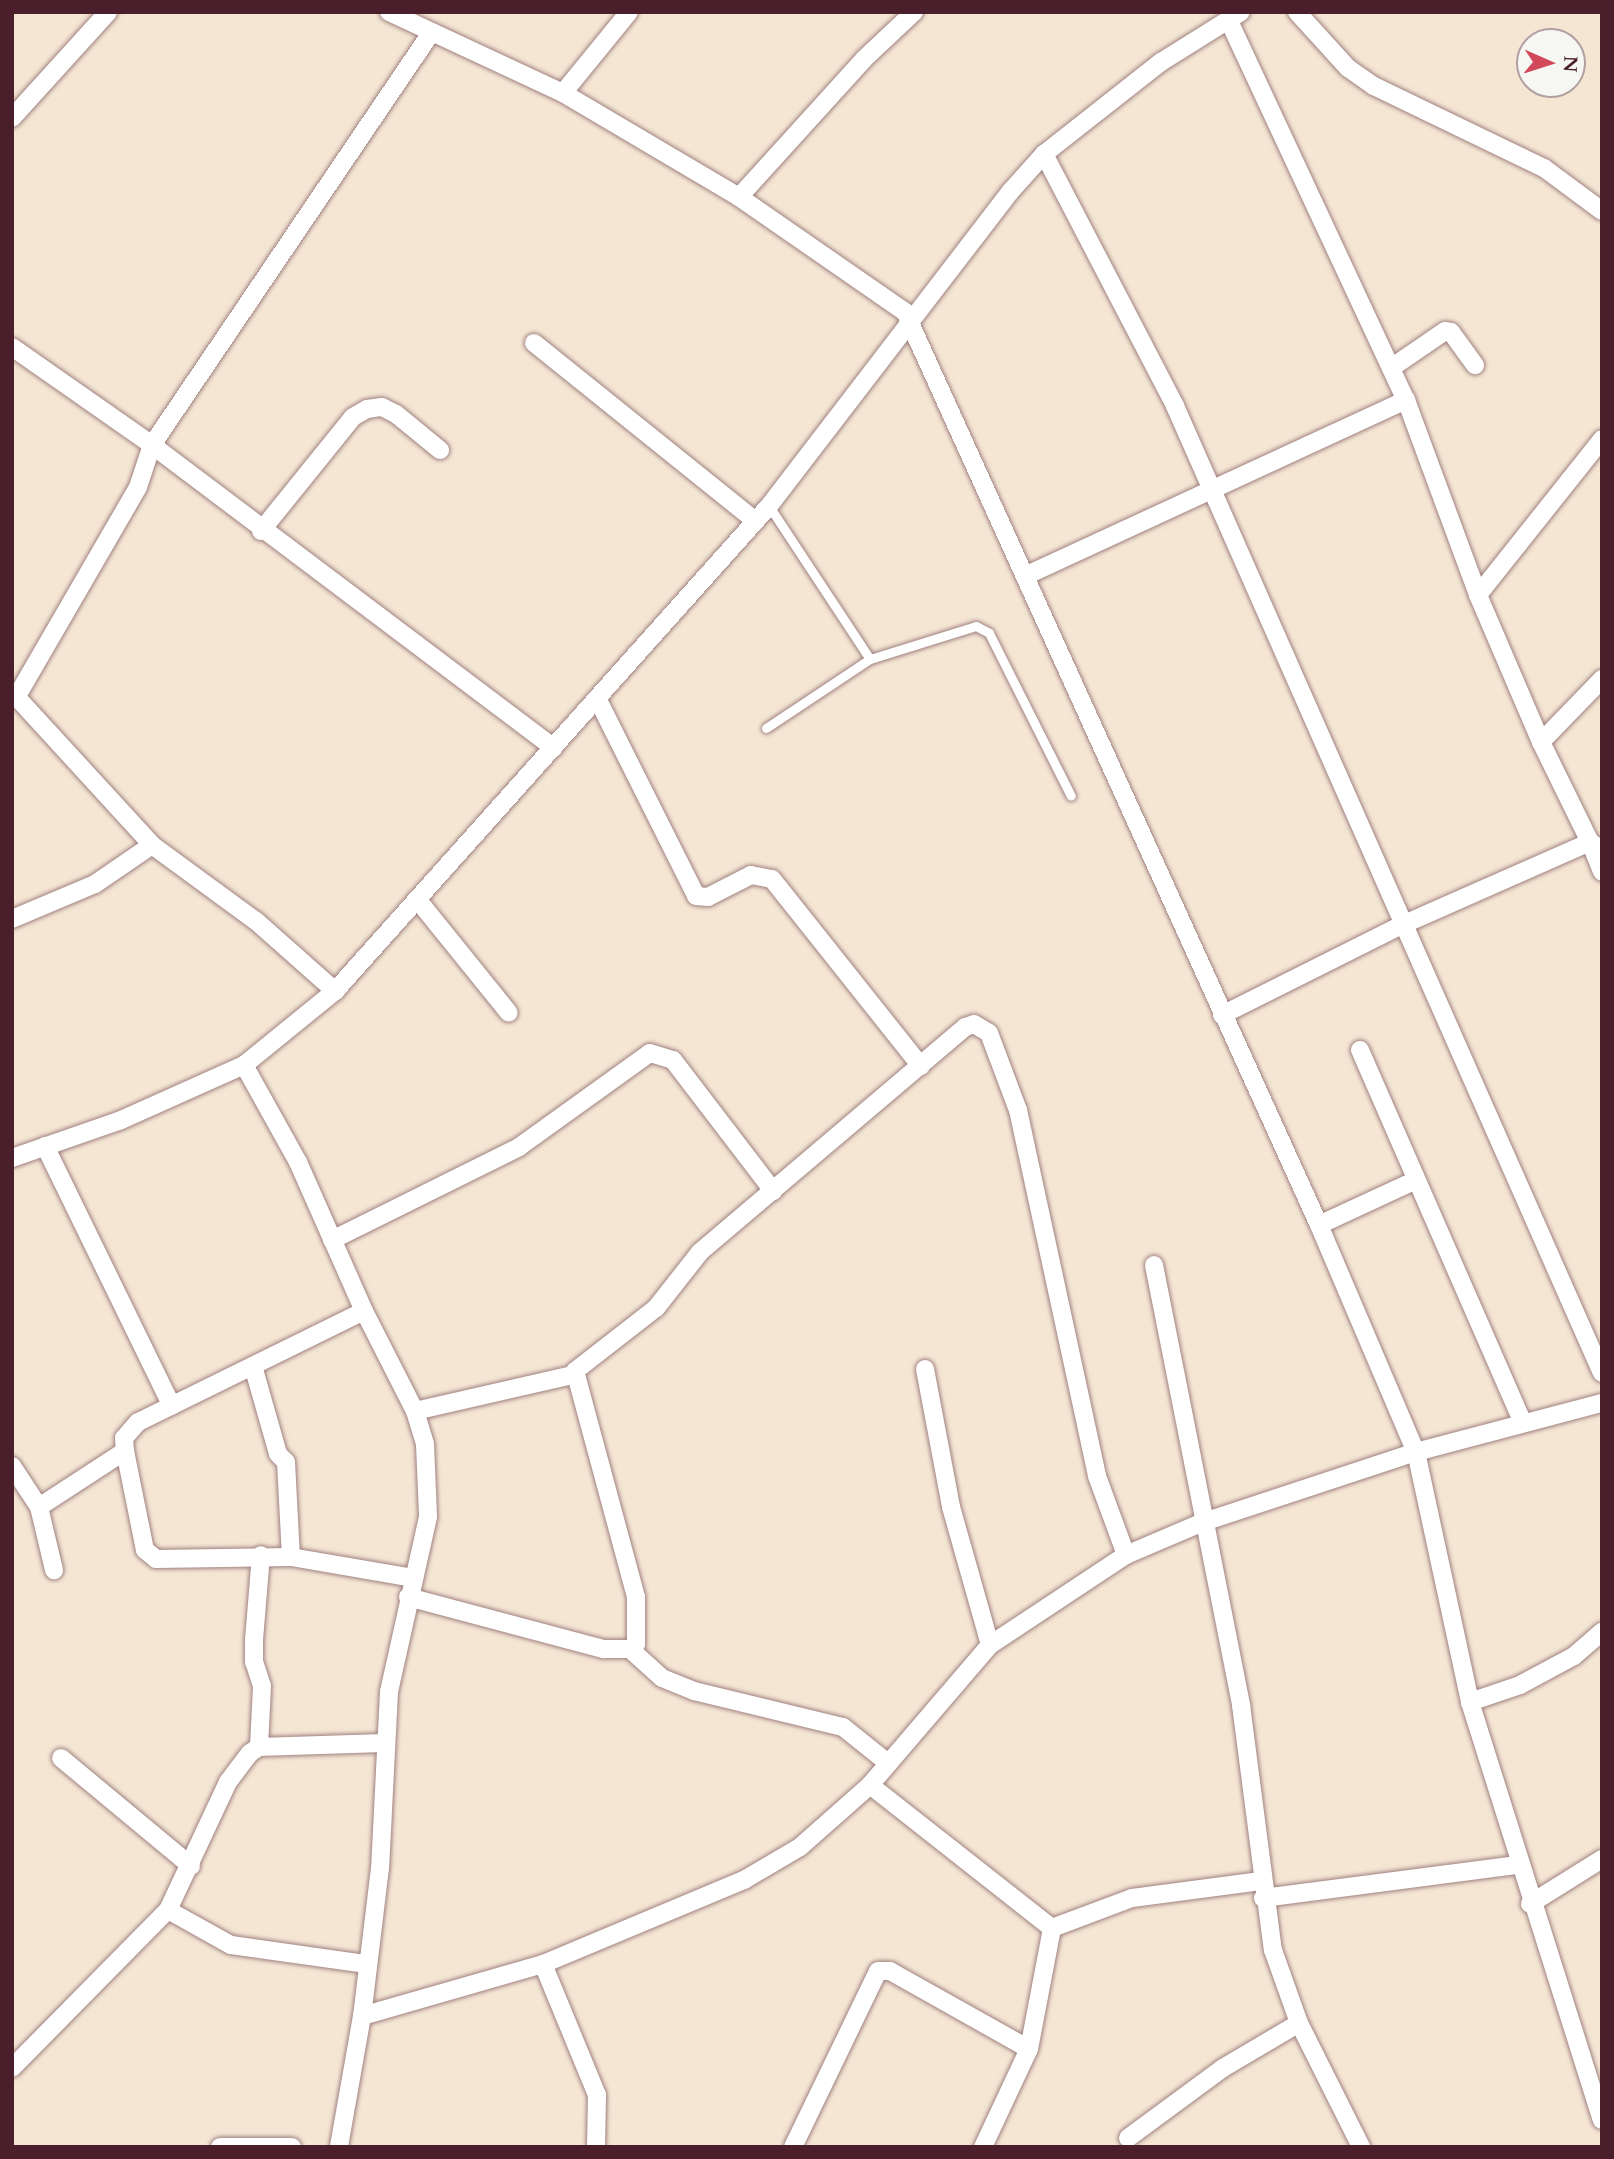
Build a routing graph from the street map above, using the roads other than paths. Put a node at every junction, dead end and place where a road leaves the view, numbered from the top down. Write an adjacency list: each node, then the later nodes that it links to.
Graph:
1 (108, 12): 9 (street)
2 (389, 12): 7 (street)
3 (629, 12): 8 (street)
4 (914, 12): 11 (street)
5 (1297, 12): 12 (street)
6 (1235, 17): 10 (street); 17 (street)
7 (431, 33): 8 (street); 20 (street)
8 (563, 93): 11 (street)
9 (12, 118)
10 (1044, 154): 13 (street); 22 (street)
11 (739, 197): 13 (street)
12 (1602, 211)
13 (911, 322): 23 (street); 26 (street)
14 (534, 343): 24 (street)
15 (12, 347): 20 (street)
16 (1475, 365): 17 (street)
17 (1391, 368): 18 (street)
18 (1406, 400): 22 (street); 27 (street)
19 (1602, 439): 27 (street)
20 (152, 445): 25 (street); 30 (street)
21 (440, 450): 25 (street)
22 (1209, 491): 26 (street); 41 (street)
23 (769, 506): 24 (street); 28 (lane)
24 (755, 521): 31 (street)
25 (261, 531): 34 (street)
26 (1025, 576): 44 (street)
27 (1478, 595): 33 (street)
28 (870, 659): 32 (lane); 35 (lane)
29 (1602, 679): 33 (street)
30 (15, 694): 36 (street)
31 (598, 700): 34 (street); 47 (street)
32 (766, 728)
33 (1541, 742): 37 (street)
34 (554, 748): 39 (street)
35 (1071, 796)
36 (152, 845): 40 (street); 42 (street)
37 (1596, 846): 38 (street); 41 (street)
38 (1602, 872)
39 (417, 899): 42 (street); 43 (street)
40 (12, 919)
41 (1402, 925): 44 (street); 58 (street)
42 (335, 990): 46 (street)
43 (509, 1013)
44 (1222, 1014): 52 (street)
45 (1360, 1050): 50 (street)
46 (244, 1065): 48 (street); 53 (street)
47 (921, 1066): 51 (street); 70 (street)
48 (45, 1146): 49 (street); 61 (street)
49 (12, 1158)
50 (1414, 1181): 52 (street); 63 (street)
51 (773, 1191): 53 (street); 59 (street)
52 (1319, 1225): 65 (street)
53 (332, 1240): 55 (street)
54 (1154, 1265): 68 (street)
55 (364, 1311): 56 (street); 62 (street)
56 (253, 1366): 61 (street); 71 (street)
57 (925, 1369): 76 (street)
58 (1602, 1373)
59 (576, 1374): 62 (street); 77 (street)
60 (1602, 1403): 63 (street)
61 (172, 1406): 64 (street)
62 (415, 1411): 73 (street)
63 (1524, 1423): 65 (street)
64 (125, 1451): 67 (street); 69 (street)
65 (1416, 1452): 68 (street); 78 (street)
66 (12, 1466): 67 (street)
67 (39, 1507): 72 (street)
68 (1201, 1523): 70 (street); 87 (street)
69 (261, 1555): 71 (street); 80 (street)
70 (1126, 1555): 76 (street)
71 (291, 1557): 73 (street)
72 (54, 1570)
73 (414, 1578): 74 (street)
74 (408, 1597): 77 (street); 79 (street)
75 (1602, 1632): 78 (street)
76 (990, 1645): 82 (street)
77 (630, 1649): 82 (street)
78 (1470, 1702): 85 (street)
79 (383, 1743): 80 (street); 91 (street)
80 (259, 1747): 86 (street)
81 (61, 1758): 86 (street)
82 (888, 1762): 83 (street)
83 (870, 1785): 90 (street); 92 (street)
84 (1602, 1859): 88 (street)
85 (1518, 1865): 87 (street); 88 (street)
86 (191, 1866): 89 (street)
87 (1262, 1889): 90 (street); 94 (street)
88 (1530, 1904): 97 (street)
89 (168, 1910): 91 (street); 96 (street)
90 (1052, 1928): 95 (street)
91 (367, 1964): 93 (street)
92 (543, 1964): 93 (street); 102 (street)
93 (362, 2016): 101 (street)
94 (1299, 2023): 98 (street); 105 (street)
95 (1029, 2049): 103 (street); 104 (street)
96 (12, 2068)
97 (1601, 2114)
98 (1128, 2138)
99 (220, 2147): 100 (street)
100 (292, 2147)
101 (339, 2147)
102 (596, 2147)
103 (793, 2147)
104 (983, 2147)
105 (1361, 2147)

